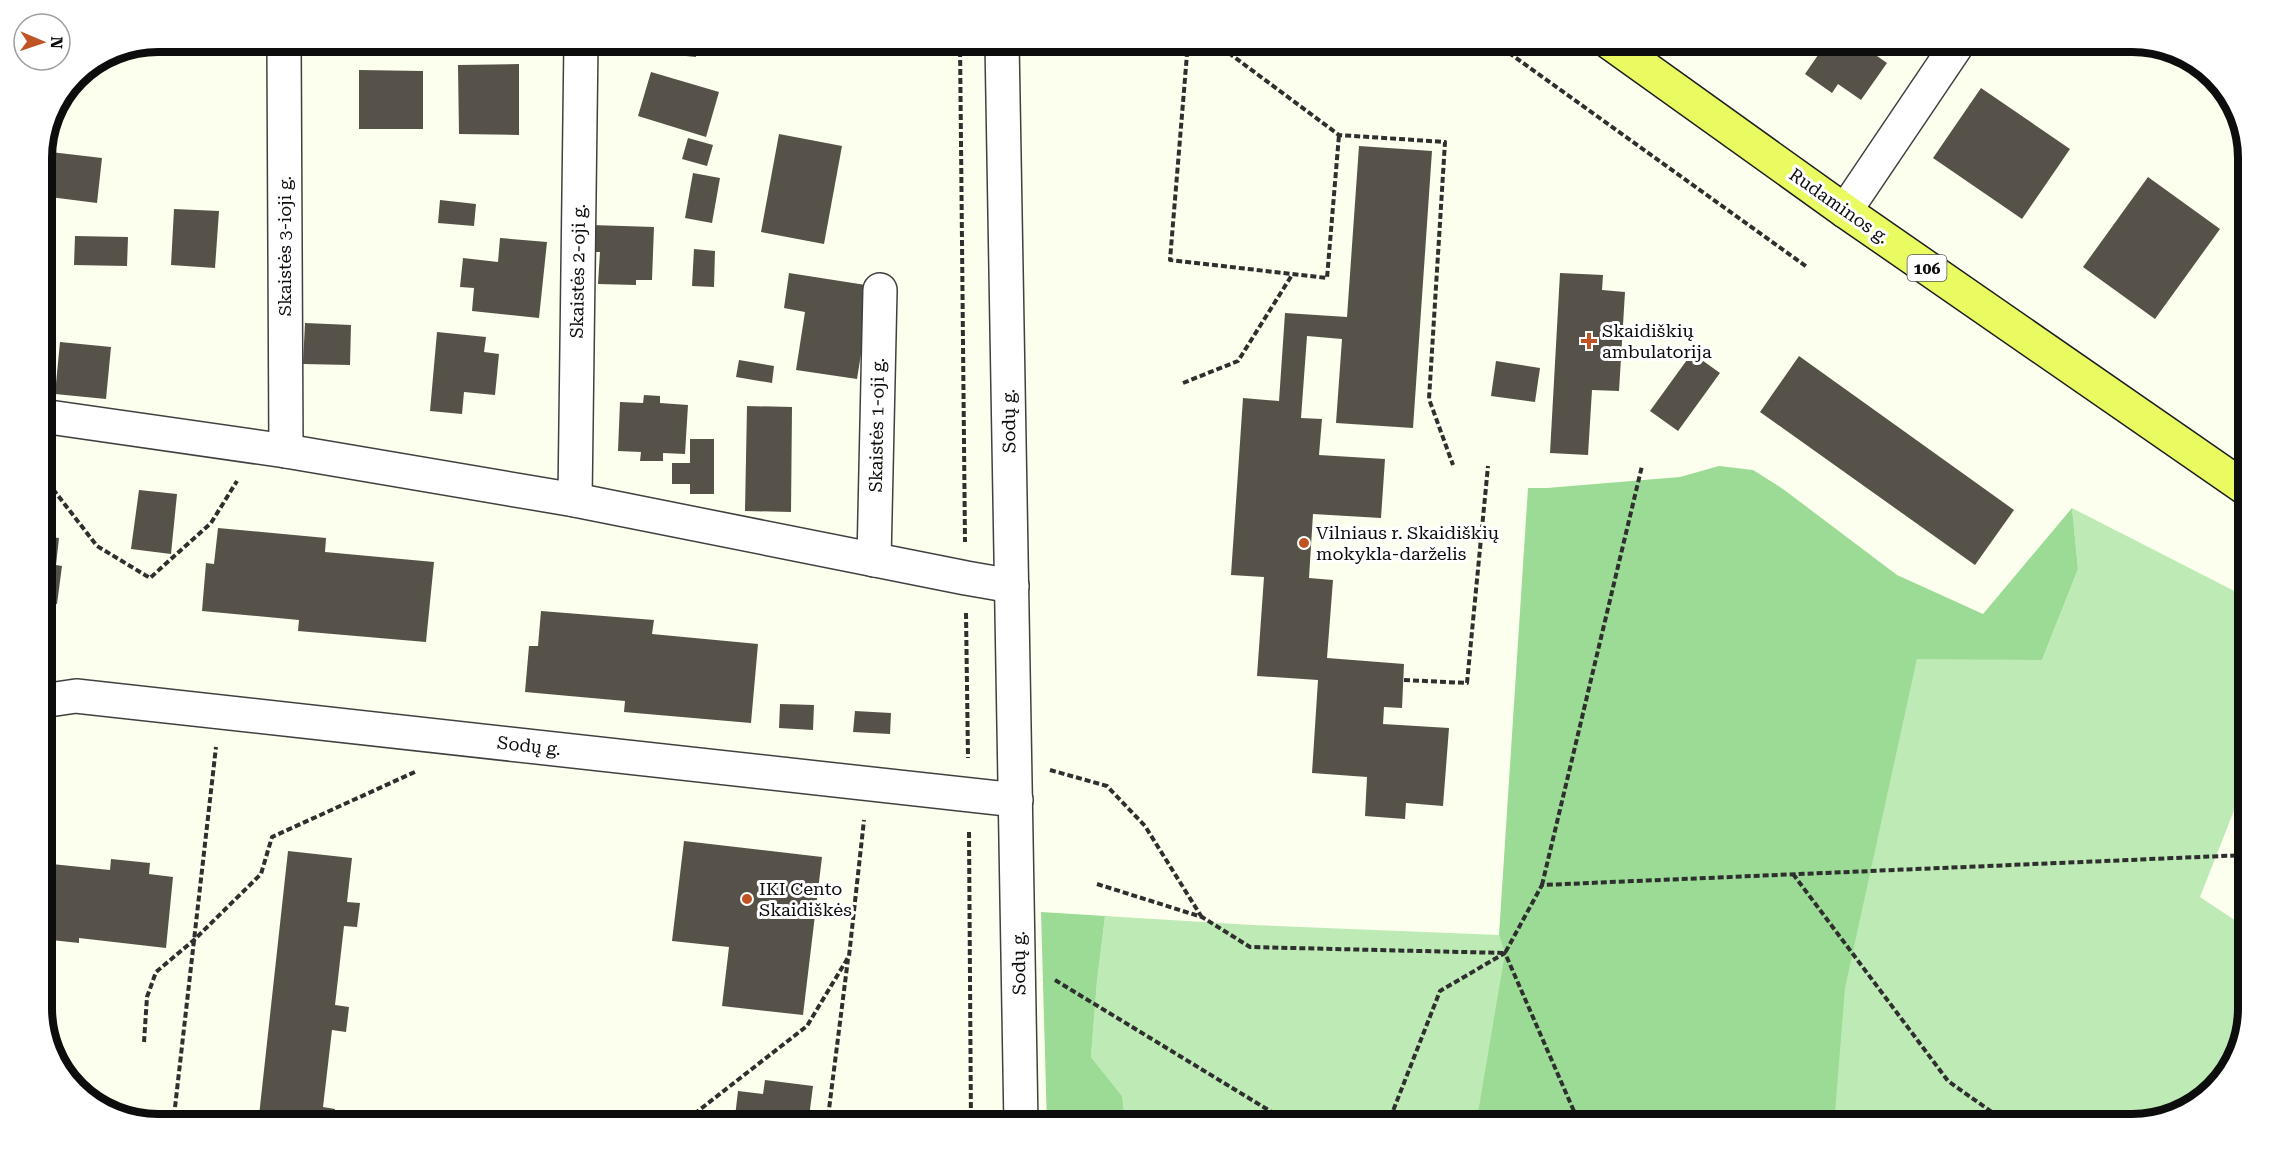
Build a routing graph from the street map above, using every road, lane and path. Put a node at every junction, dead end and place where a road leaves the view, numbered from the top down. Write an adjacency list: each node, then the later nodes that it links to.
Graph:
1 (284, 52): 16 (street, Skaistės 3-ioji g.)
2 (581, 52): 22 (street, Skaistės 2-oji g.)
3 (1002, 52): 24 (street, Sodų g.)
4 (1187, 52): 12 (path)
5 (1227, 52): 9 (path)
6 (1508, 52): 11 (path)
7 (1623, 52): 10 (main road, Rudaminos g. / 106)
8 (1952, 52): 10 (street)
9 (1339, 135): 12 (path); 17 (path)
10 (1845, 211): 20 (main road, Rudaminos g. / 106)
11 (1807, 267)
12 (1293, 274): 14 (path)
13 (880, 290): 23 (street, Skaistės 1-oji g.)
14 (1183, 383)
15 (53, 418): 16 (street)
16 (272, 449): 21 (path); 22 (street)
17 (1453, 465)
18 (1488, 466): 25 (path)
19 (1642, 466): 35 (path)
20 (2237, 483)
21 (53, 489)
22 (576, 500): 23 (street)
23 (874, 560): 24 (street)
24 (1012, 586): 28 (street, Sodų g.)
25 (1404, 681)
26 (53, 699): 27 (street, Sodų g.)
27 (220, 711): 30 (street, Sodų g.); 37 (path)
28 (1016, 761): 31 (street, Sodų g.); 36 (path)
29 (422, 769): 37 (path)
30 (869, 783): 31 (street, Sodų g.); 39 (path)
31 (1016, 800): 40 (street, Sodų g.)
32 (2238, 855): 33 (path)
33 (1792, 874): 35 (path); 51 (path)
34 (1097, 884): 36 (path)
35 (1542, 885): 38 (path)
36 (1202, 917): 38 (path)
37 (194, 940): 41 (path); 43 (path)
38 (1505, 953): 49 (path); 50 (path)
39 (849, 956): 42 (path); 46 (path)
40 (1019, 957): 47 (street, Sodų g.); 48 (path)
41 (144, 1042)
42 (704, 1108): 44 (path); 45 (path)
43 (174, 1114)
44 (696, 1114)
45 (701, 1114)
46 (828, 1114)
47 (1021, 1114)
48 (1275, 1114)
49 (1392, 1114)
50 (1575, 1114)
51 (1994, 1114)

